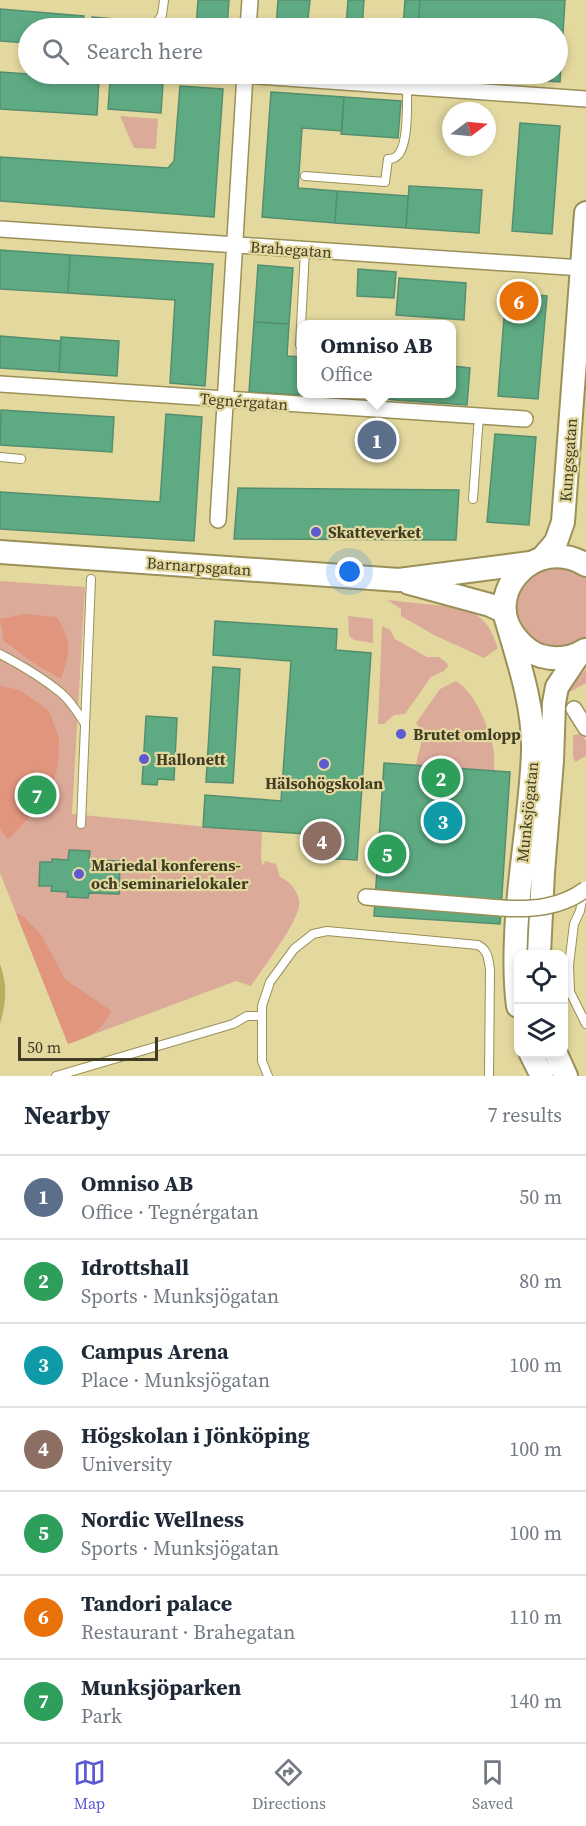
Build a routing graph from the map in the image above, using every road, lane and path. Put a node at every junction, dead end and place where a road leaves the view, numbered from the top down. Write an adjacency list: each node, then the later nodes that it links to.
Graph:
1 (164, 0): 3 (lane)
2 (250, 0): 4 (street)
3 (160, 18)
4 (249, 18)
5 (244, 84): 12 (street)
6 (370, 84): 7 (street)
7 (408, 87): 8 (street); 9 (lane)
8 (586, 99)
9 (304, 176)
10 (586, 213): 14 (main road, Kungsgatan)
11 (0, 229): 12 (street, Brahegatan)
12 (235, 245): 13 (street, Brahegatan); 17 (street)
13 (305, 250): 14 (street, Brahegatan); 15 (lane)
14 (582, 268): 25 (main road, Kungsgatan)
15 (301, 320)
16 (0, 384): 17 (street, Tegnérgatan)
17 (225, 400): 18 (street, Tegnérgatan); 23 (street)
18 (479, 416): 19 (street, Tegnérgatan); 22 (lane)
19 (525, 419)
20 (0, 458): 21 (lane)
21 (21, 459)
22 (473, 499)
23 (218, 520)
24 (0, 552): 28 (main road, Barnarpsgatan)
25 (537, 560): 26 (main road, Barnarpsgatan); 28 (main road, Barnarpsgatan); 29 (main road, Kungsgatan)
26 (586, 565)
27 (91, 579): 33 (lane)
28 (399, 580): 29 (main road, Barnarpsgatan)
29 (506, 617): 30 (main road); 40 (main road, Munksjögatan)
30 (583, 651): 39 (main road, Munksjögatan)
31 (0, 654): 33 (lane)
32 (574, 709): 34 (street)
33 (85, 724): 35 (lane)
34 (586, 728)
35 (81, 824)
36 (586, 884): 42 (lane)
37 (586, 889): 38 (street, bridge)
38 (366, 897)
39 (539, 950)
40 (519, 1004)
41 (262, 1016): 45 (lane); 46 (lane); 47 (lane)
42 (586, 1024)
43 (533, 1058): 48 (main road)
44 (558, 1058): 49 (main road)
45 (56, 1076)
46 (268, 1076)
47 (489, 1076)
48 (542, 1076)
49 (566, 1076)

